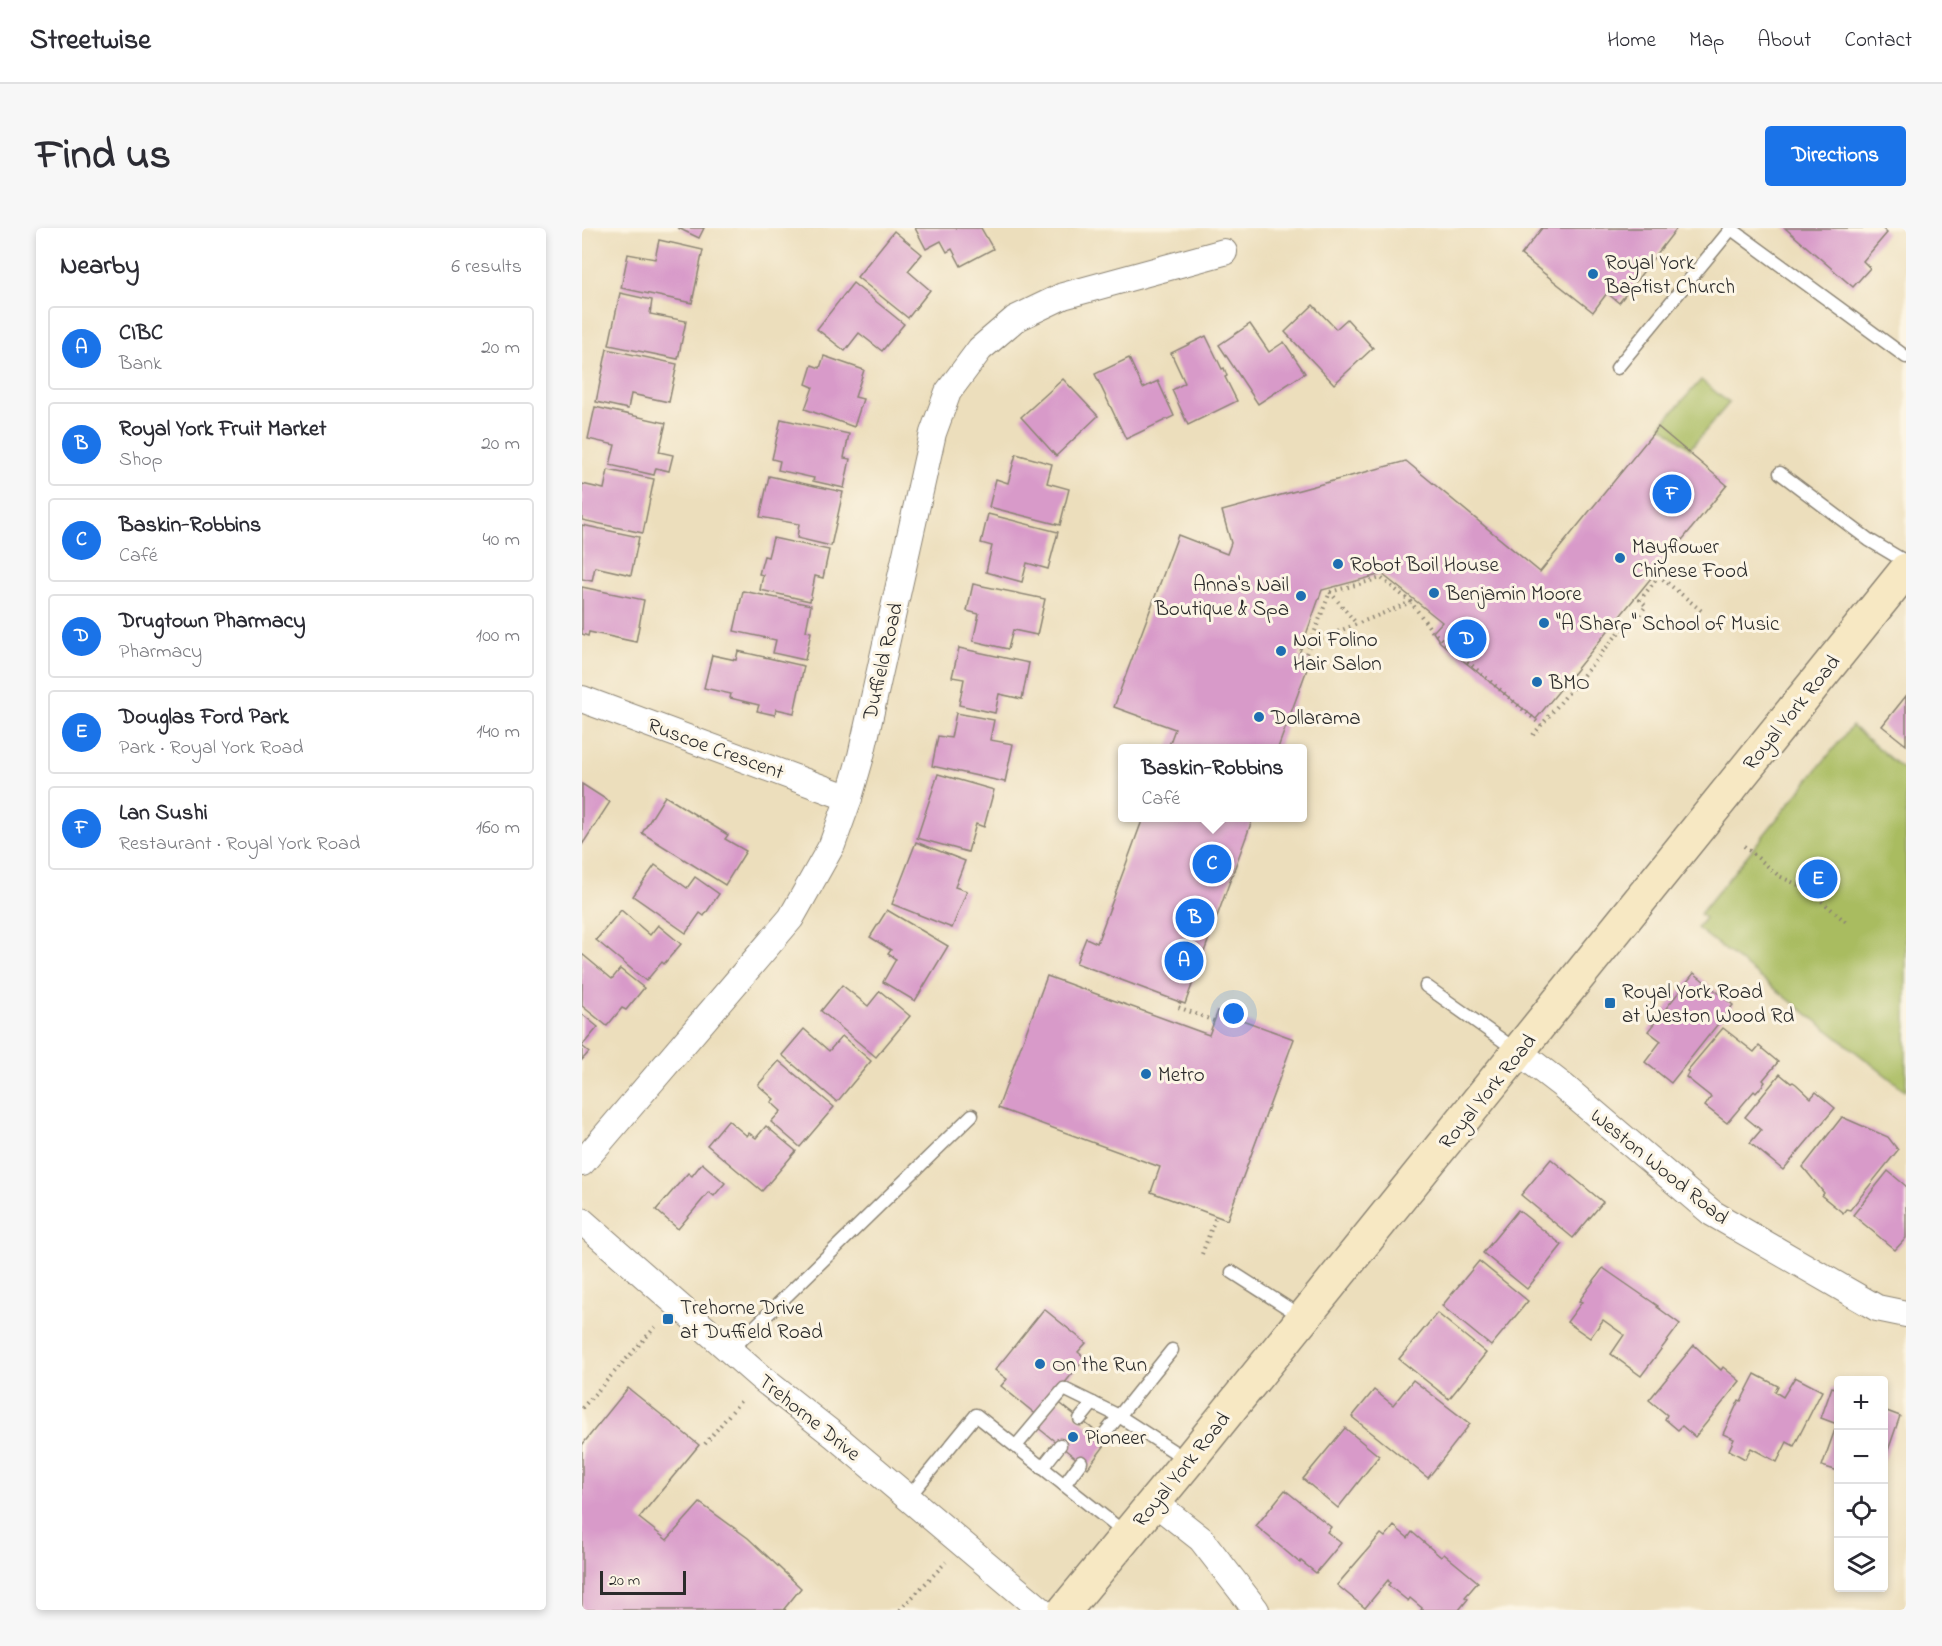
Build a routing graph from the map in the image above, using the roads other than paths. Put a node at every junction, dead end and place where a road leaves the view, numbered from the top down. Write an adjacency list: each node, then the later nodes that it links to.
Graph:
1 (1730, 229): 3 (lane); 4 (lane)
2 (1224, 252): 9 (street, Duffield Road)
3 (1906, 357)
4 (1617, 368)
5 (1780, 473): 6 (lane)
6 (1906, 562)
7 (1906, 570): 11 (main road, Royal York Road)
8 (582, 699): 9 (street, Ruscoe Crescent)
9 (849, 798): 13 (street, Duffield Road)
10 (1426, 986): 11 (lane)
11 (1519, 1052): 16 (street, Weston Wood Road); 17 (main road, Royal York Road)
12 (972, 1115): 18 (lane)
13 (582, 1163)
14 (582, 1221): 18 (street, Trehorne Drive)
15 (1232, 1272): 17 (lane)
16 (1906, 1314)
17 (1303, 1318): 26 (main road, Royal York Road)
18 (731, 1350): 30 (street, Trehorne Drive)
19 (1172, 1350): 21 (lane)
20 (1093, 1402): 21 (lane); 22 (lane); 25 (lane)
21 (1119, 1416): 23 (lane); 26 (lane)
22 (1080, 1419)
23 (1102, 1437)
24 (1060, 1445): 28 (lane)
25 (1016, 1446): 28 (lane); 30 (lane)
26 (1188, 1461): 31 (main road, Royal York Road)
27 (1081, 1462): 29 (lane)
28 (1042, 1468): 29 (lane)
29 (1064, 1485): 32 (lane)
30 (908, 1498): 33 (street, Trehorne Drive)
31 (1155, 1502): 32 (main road, Royal York Road); 35 (street)
32 (1127, 1535): 34 (main road, Royal York Road)
33 (1041, 1610)
34 (1065, 1610)
35 (1256, 1610)

